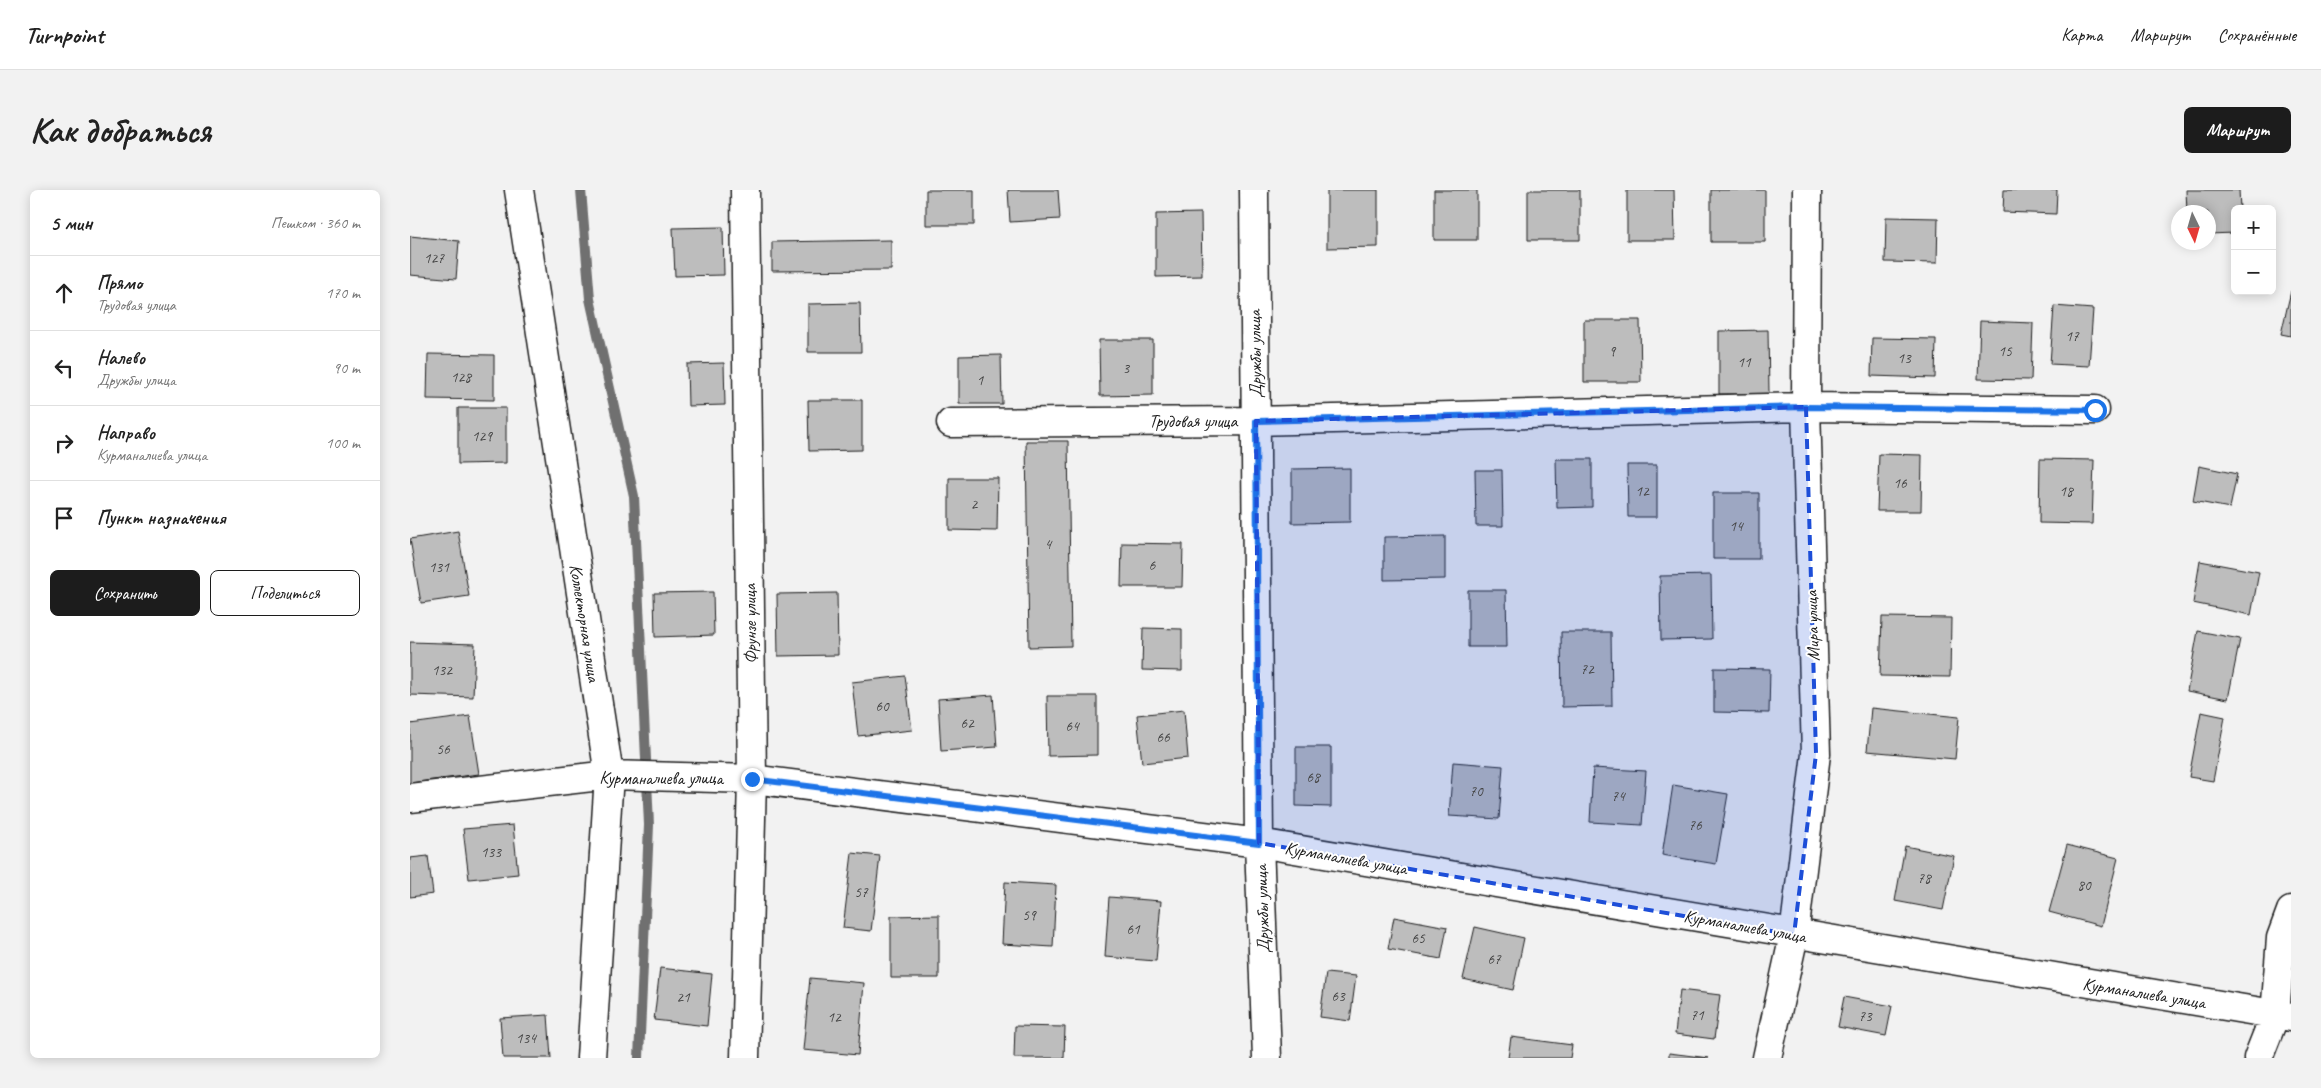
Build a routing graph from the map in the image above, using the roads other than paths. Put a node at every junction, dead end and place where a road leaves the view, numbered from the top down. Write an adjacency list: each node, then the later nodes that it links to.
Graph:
1 (518, 190): 9 (street, Коллекторная улица)
2 (745, 190): 10 (street, Фрунзе улица)
3 (1254, 190): 7 (street, Дружбы улица)
4 (1808, 190): 5 (street, Мира улица)
5 (1806, 407): 6 (street, Трудовая улица); 7 (street, Трудовая улица); 14 (street, Мира улица)
6 (2095, 410)
7 (1256, 421): 8 (street, Трудовая улица); 12 (street, Дружбы улица)
8 (951, 423)
9 (609, 775): 10 (street, Курманалиева улица); 11 (street, Курманалиева улица); 16 (street, Коллекторная улица)
10 (752, 779): 12 (street, Курманалиева улица); 17 (street, Фрунзе улица)
11 (410, 798)
12 (1259, 843): 14 (street, Курманалиева улица); 18 (street, Дружбы улица)
13 (2291, 911): 15 (street)
14 (1794, 935): 15 (street, Курманалиева улица); 19 (street, Мира улица)
15 (2283, 1016): 20 (street)
16 (591, 1058)
17 (745, 1058)
18 (1267, 1058)
19 (1767, 1058)
20 (2258, 1058)

